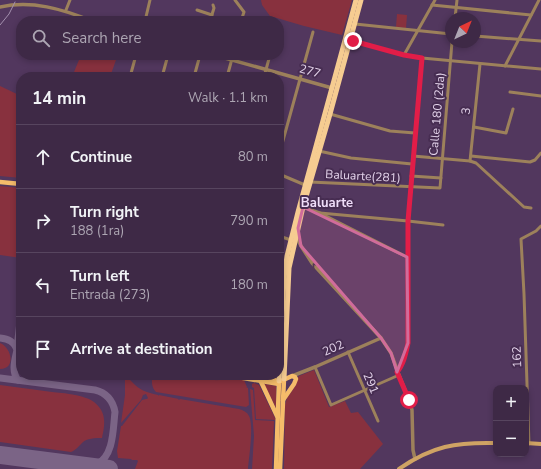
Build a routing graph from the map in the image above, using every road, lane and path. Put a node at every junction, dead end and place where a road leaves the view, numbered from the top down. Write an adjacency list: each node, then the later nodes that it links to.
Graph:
1 (70, 0): 13 (street)
2 (150, 0): 19 (street)
3 (235, 0): 20 (street)
4 (356, 0): 50 (highway)
5 (361, 0): 21 (highway)
6 (435, 0): 10 (street)
7 (457, 0): 12 (street)
8 (539, 0): 17 (street)
9 (213, 5): 16 (street)
10 (432, 5): 12 (street); 22 (street)
11 (0, 7): 13 (street)
12 (456, 8): 15 (street); 17 (street)
13 (66, 10): 18 (street)
14 (197, 10): 16 (street)
15 (456, 12)
16 (212, 15)
17 (531, 15): 27 (street)
18 (80, 16)
19 (146, 16)
20 (243, 16)
21 (355, 24): 22 (street); 26 (highway)
22 (418, 31): 24 (street); 30 (street)
23 (313, 32): 49 (street)
24 (445, 33)
25 (481, 37): 27 (street)
26 (350, 40): 30 (street); 54 (highway)
27 (519, 40): 28 (street); 39 (street)
28 (541, 41)
29 (452, 48): 37 (street, Calle 180 (2da))
30 (404, 55): 31 (street)
31 (422, 58): 37 (street); 56 (street)
32 (135, 60): 42 (street)
33 (167, 60): 43 (street)
34 (199, 60): 44 (street)
35 (231, 60): 40 (street, 277); 45 (street)
36 (269, 60): 40 (street)
37 (451, 61): 38 (street); 62 (street, Calle 180 (2da))
38 (480, 64): 39 (street); 55 (street, 3)
39 (505, 66): 41 (street)
40 (266, 69): 46 (street); 47 (street, 277)
41 (541, 69)
42 (131, 72)
43 (163, 72)
44 (195, 72)
45 (228, 72)
46 (265, 72)
47 (276, 72)
48 (284, 74): 49 (street, 277)
49 (300, 79): 50 (street, 277); 57 (street)
50 (332, 88): 70 (highway)
51 (510, 92): 52 (street)
52 (541, 96)
53 (513, 109): 55 (street)
54 (330, 114): 56 (street); 58 (highway)
55 (474, 127): 61 (street, 3)
56 (415, 133): 60 (street)
57 (284, 137)
58 (319, 151): 64 (street); 70 (highway)
59 (541, 153): 61 (street)
60 (413, 156): 62 (street); 64 (street)
61 (470, 156): 63 (street, 3)
62 (442, 158): 63 (street); 67 (street, Calle 180 (2da))
63 (470, 161): 74 (street)
64 (412, 164): 66 (street)
65 (284, 176): 70 (street)
66 (411, 176): 67 (street); 71 (street)
67 (441, 178): 72 (street, Calle 180 (2da))
68 (0, 182): 69 (main road)
69 (16, 184)
70 (308, 184): 71 (street, Baluarte(281)); 73 (highway); 81 (highway)
71 (411, 187): 72 (street, Baluarte(281)); 76 (street)
72 (440, 188)
73 (303, 207): 75 (street); 79 (highway)
74 (531, 208)
75 (320, 213): 76 (street); 82 (street)
76 (408, 221): 77 (street); 82 (street)
77 (443, 225)
78 (541, 226): 97 (street, 162)
79 (298, 228): 84 (street, one-way to 79); 85 (highway)
80 (284, 238): 81 (street)
81 (291, 240): 83 (highway)
82 (407, 258): 88 (street)
83 (284, 271)
84 (381, 338): 86 (street, 202); 88 (street)
85 (284, 339)
86 (348, 352): 87 (street, 202); 93 (street, 291)
87 (315, 367): 89 (street, 202); 93 (street)
88 (398, 374): 93 (street); 101 (street)
89 (294, 377): 92 (main road); 94 (main road)
90 (261, 380): 95 (main road)
91 (270, 380): 92 (main road)
92 (281, 382): 94 (main road); 95 (main road)
93 (364, 390): 96 (street, 291)
94 (282, 401): 103 (main road)
95 (278, 420): 102 (main road)
96 (378, 421)
97 (527, 421)
98 (493, 443): 101 (main road)
99 (529, 443): 100 (main road)
100 (541, 444)
101 (415, 458): 104 (main road)
102 (276, 469)
103 (280, 469)
104 (399, 469)

